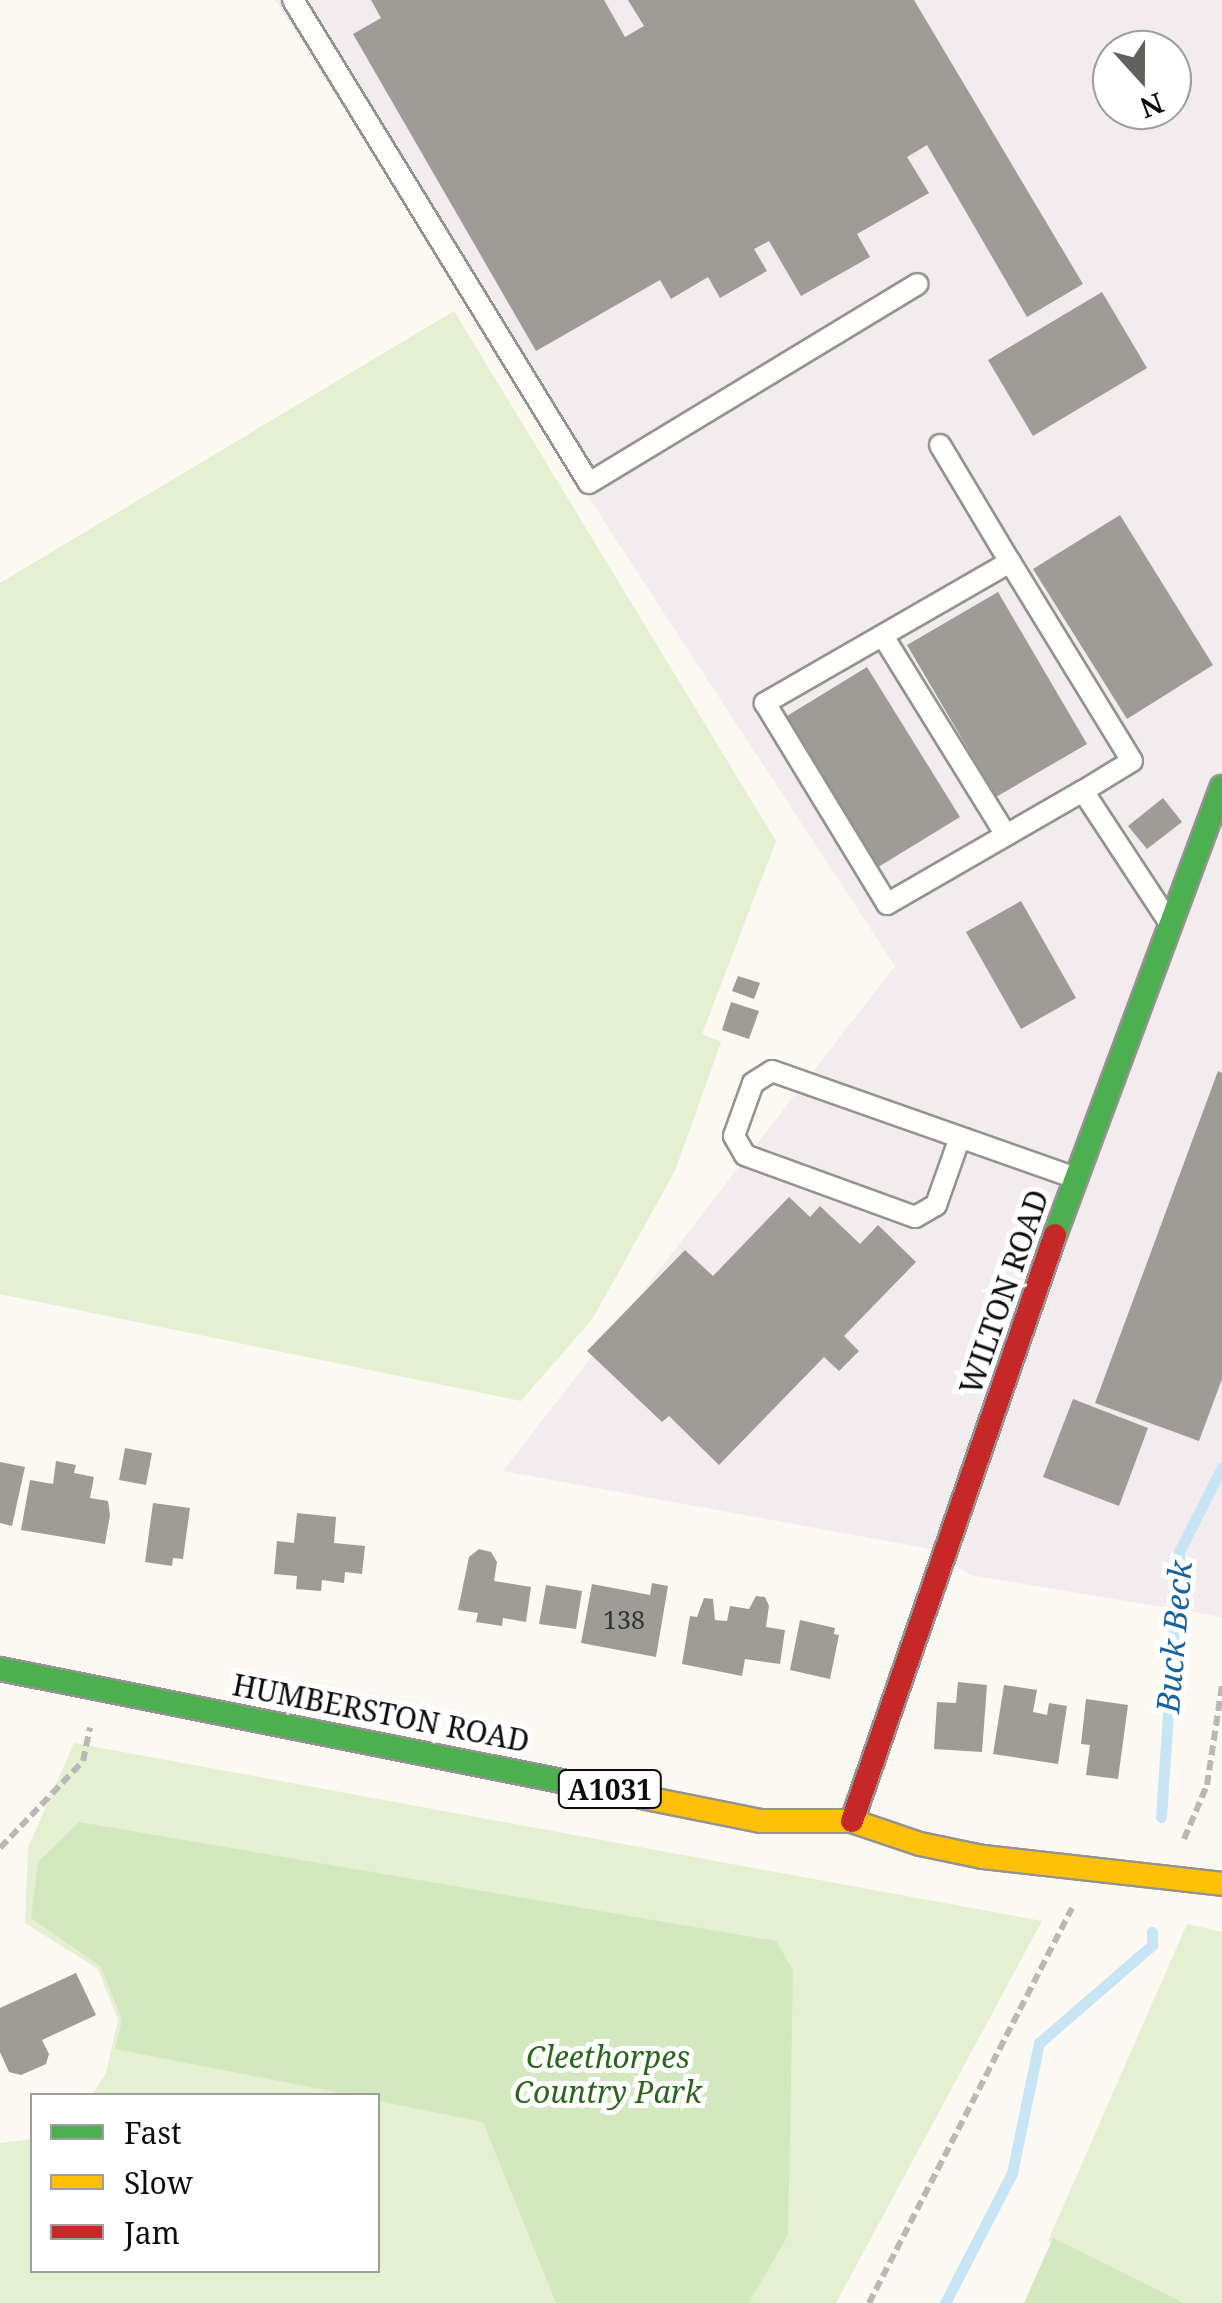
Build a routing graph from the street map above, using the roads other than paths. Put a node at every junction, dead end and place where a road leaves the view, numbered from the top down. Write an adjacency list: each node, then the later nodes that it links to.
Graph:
1 (292, 0): 2 (lane)
2 (916, 284)
3 (940, 445): 4 (lane)
4 (1010, 562): 5 (lane); 7 (lane)
5 (882, 636): 8 (lane); 8 (lane)
6 (1222, 787): 9 (main road, WILTON ROAD)
7 (1083, 791): 8 (lane); 9 (lane)
8 (1006, 836)
9 (1171, 925): 11 (main road, WILTON ROAD)
10 (959, 1140): 10 (lane); 11 (lane)
11 (1075, 1178): 13 (main road, WILTON ROAD)
12 (0, 1670): 13 (main road, HUMBERSTON ROAD / A1031)
13 (852, 1821): 14 (main road, HUMBERSTON ROAD / A1031)
14 (1222, 1884)

